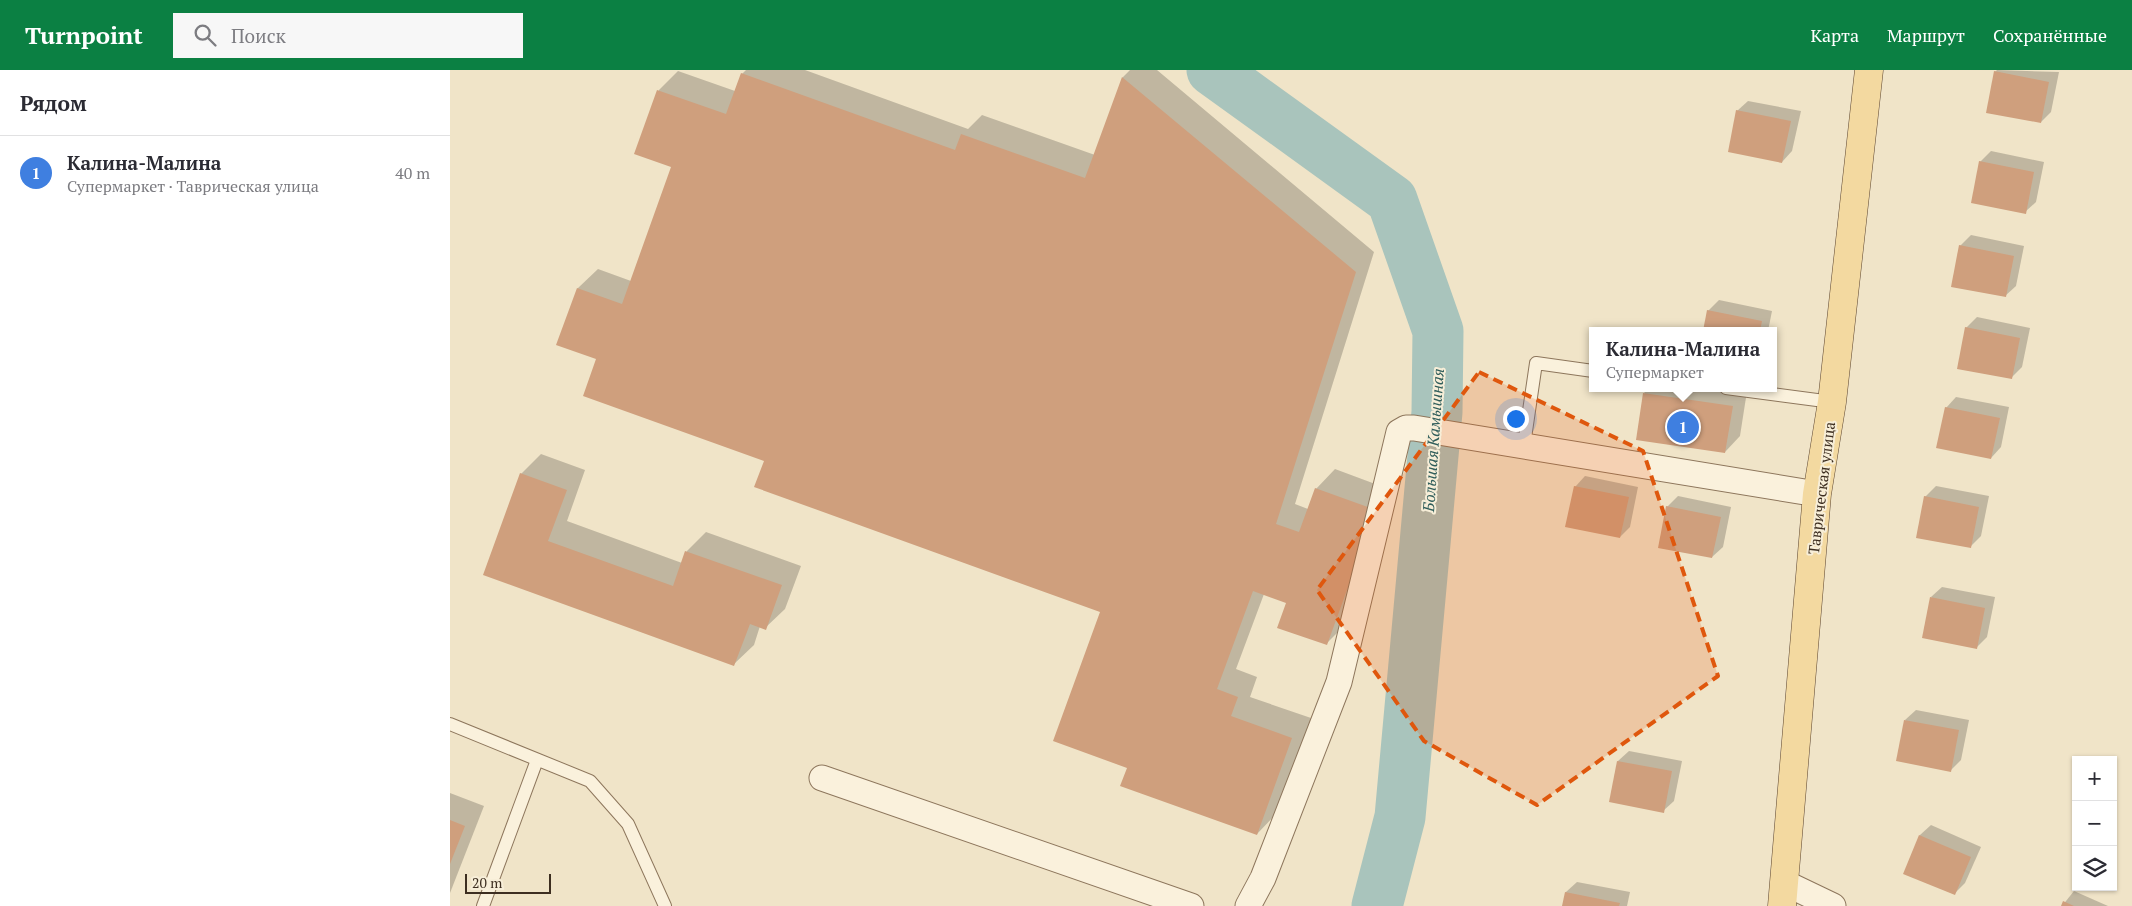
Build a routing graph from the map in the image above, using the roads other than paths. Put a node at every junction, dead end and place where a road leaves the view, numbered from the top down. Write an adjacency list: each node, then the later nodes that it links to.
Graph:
1 (1869, 70): 4 (main road, Таврическая улица)
2 (1589, 370): 5 (lane)
3 (1756, 392): 4 (lane)
4 (1832, 402): 6 (main road, Таврическая улица)
5 (1524, 445): 6 (street); 14 (street)
6 (1817, 494): 10 (main road, Таврическая улица)
7 (450, 724): 8 (lane)
8 (537, 760): 11 (lane); 12 (lane)
9 (822, 778): 13 (street)
10 (1783, 895): 15 (street)
11 (483, 906)
12 (665, 906)
13 (1191, 906)
14 (1248, 906)
15 (1833, 906)

